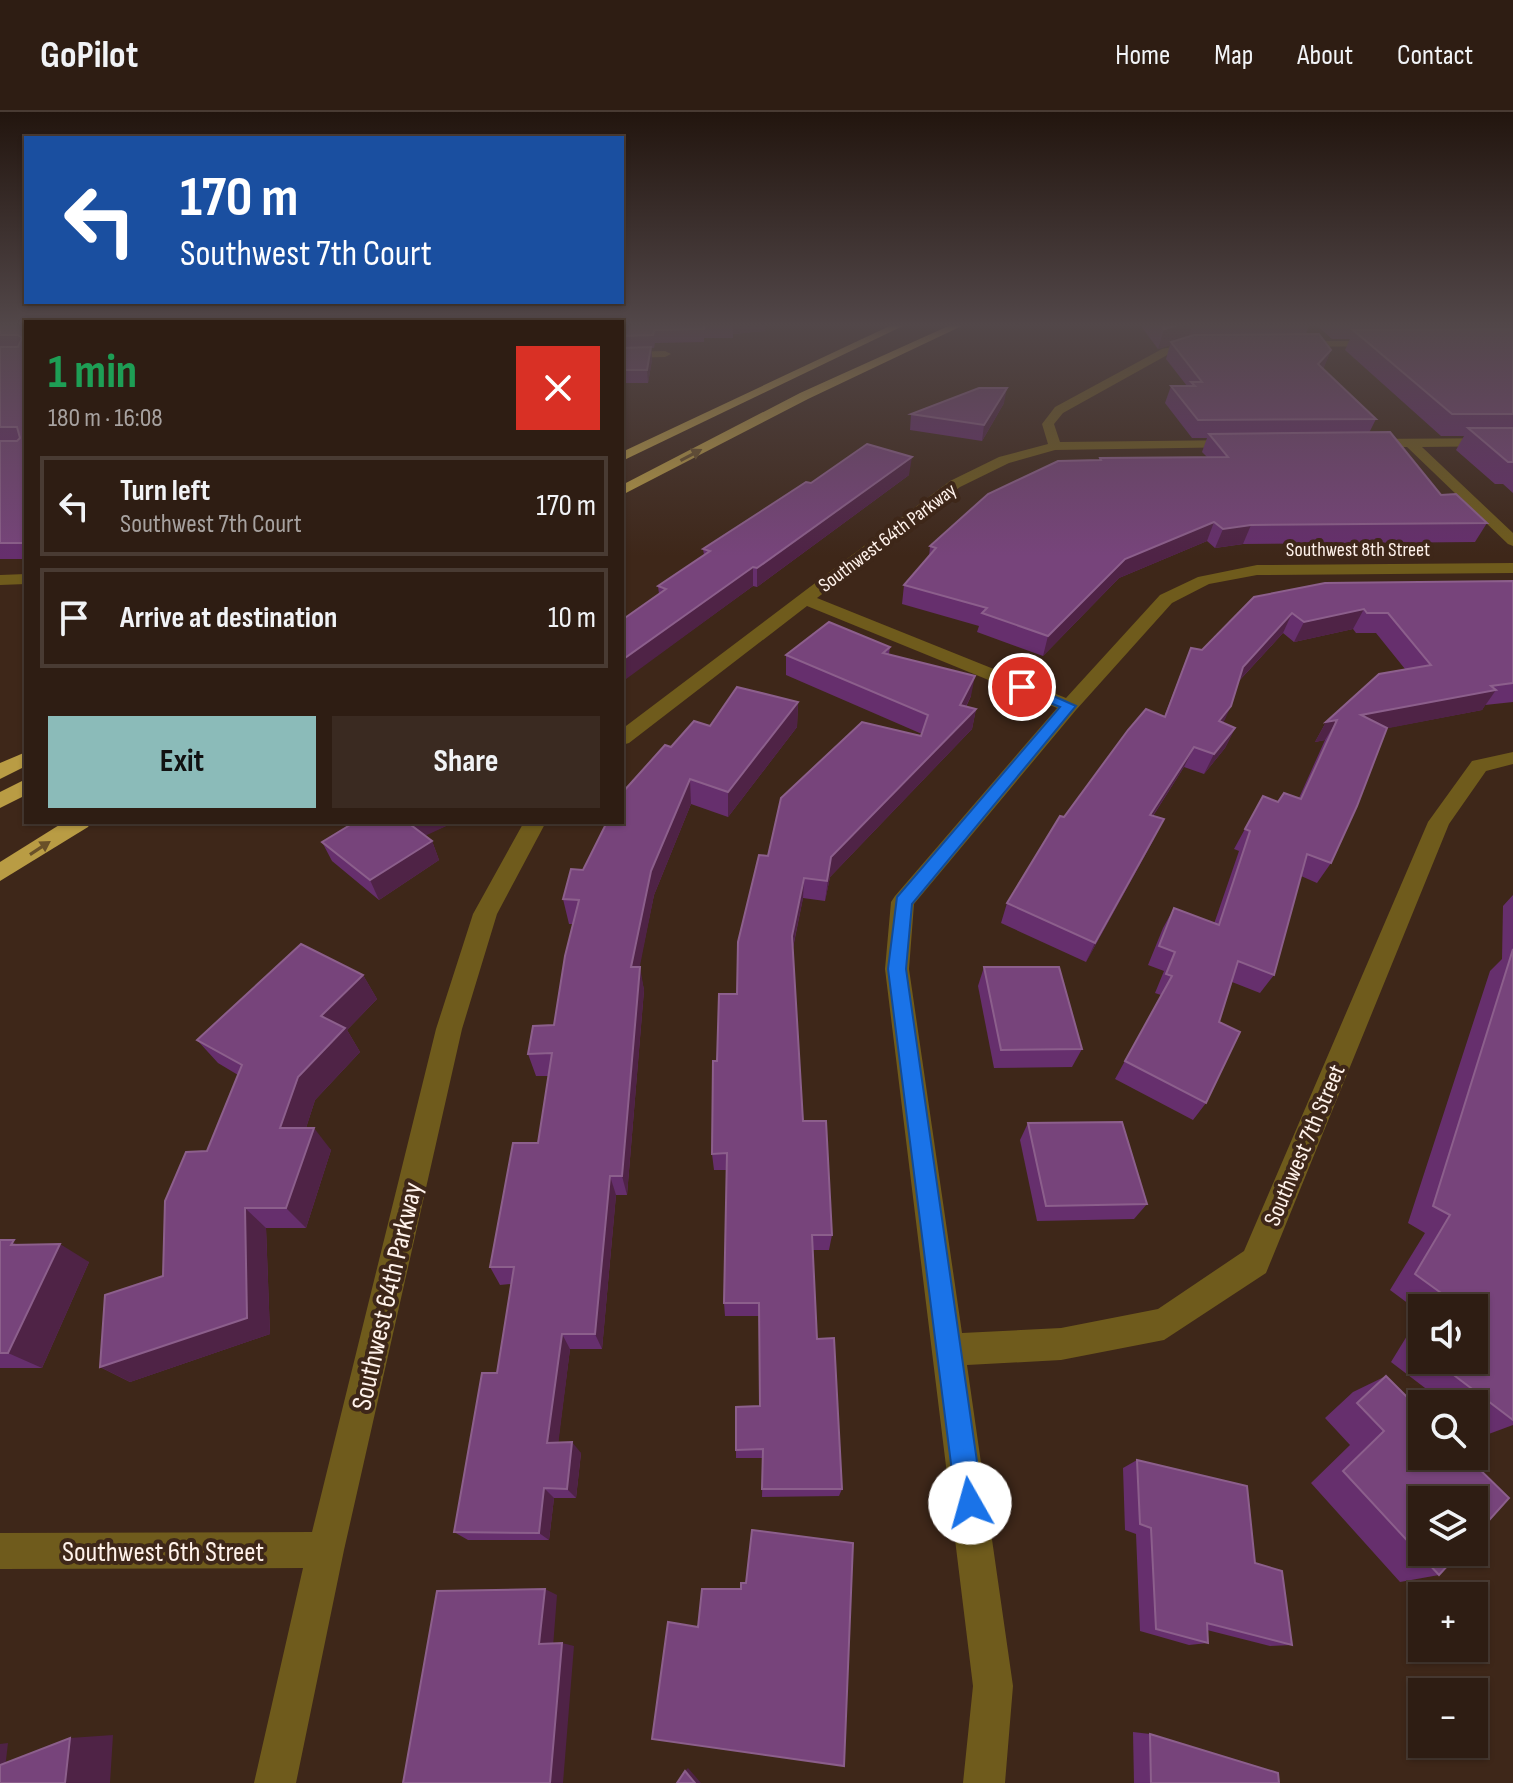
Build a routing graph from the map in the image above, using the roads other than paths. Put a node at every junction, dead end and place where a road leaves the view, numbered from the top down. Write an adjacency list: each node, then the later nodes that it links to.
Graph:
1 (736, 401): 9 (highway)
2 (794, 401): 10 (highway, one-way to 2)
3 (1075, 401): 8 (street)
4 (1513, 442): 6 (street)
5 (1348, 443): 6 (street)
6 (1411, 443): 11 (street)
7 (1254, 444): 8 (street, Southwest 64th Parkway)
8 (1055, 446): 15 (street, Southwest 64th Parkway)
9 (624, 456)
10 (624, 490)
11 (1513, 541)
12 (1513, 568): 16 (street, Southwest 8th Street)
13 (24, 579): 14 (street)
14 (0, 580)
15 (805, 599): 16 (street); 17 (street, Southwest 64th Parkway)
16 (1069, 706): 26 (street, Southwest 8th Street)
17 (624, 737)
18 (1513, 758): 26 (street, Southwest 7th Street)
19 (24, 759): 20 (highway)
20 (0, 772)
21 (24, 787): 22 (highway)
22 (0, 801)
23 (77, 824): 25 (highway, one-way to 23)
24 (534, 824): 27 (street, Southwest 64th Parkway)
25 (0, 873)
26 (950, 1350): 30 (street, Southwest 8th Street)
27 (326, 1550): 28 (street, Southwest 6th Street); 29 (street, Southwest 64th Parkway)
28 (0, 1551)
29 (275, 1783)
30 (984, 1783)

